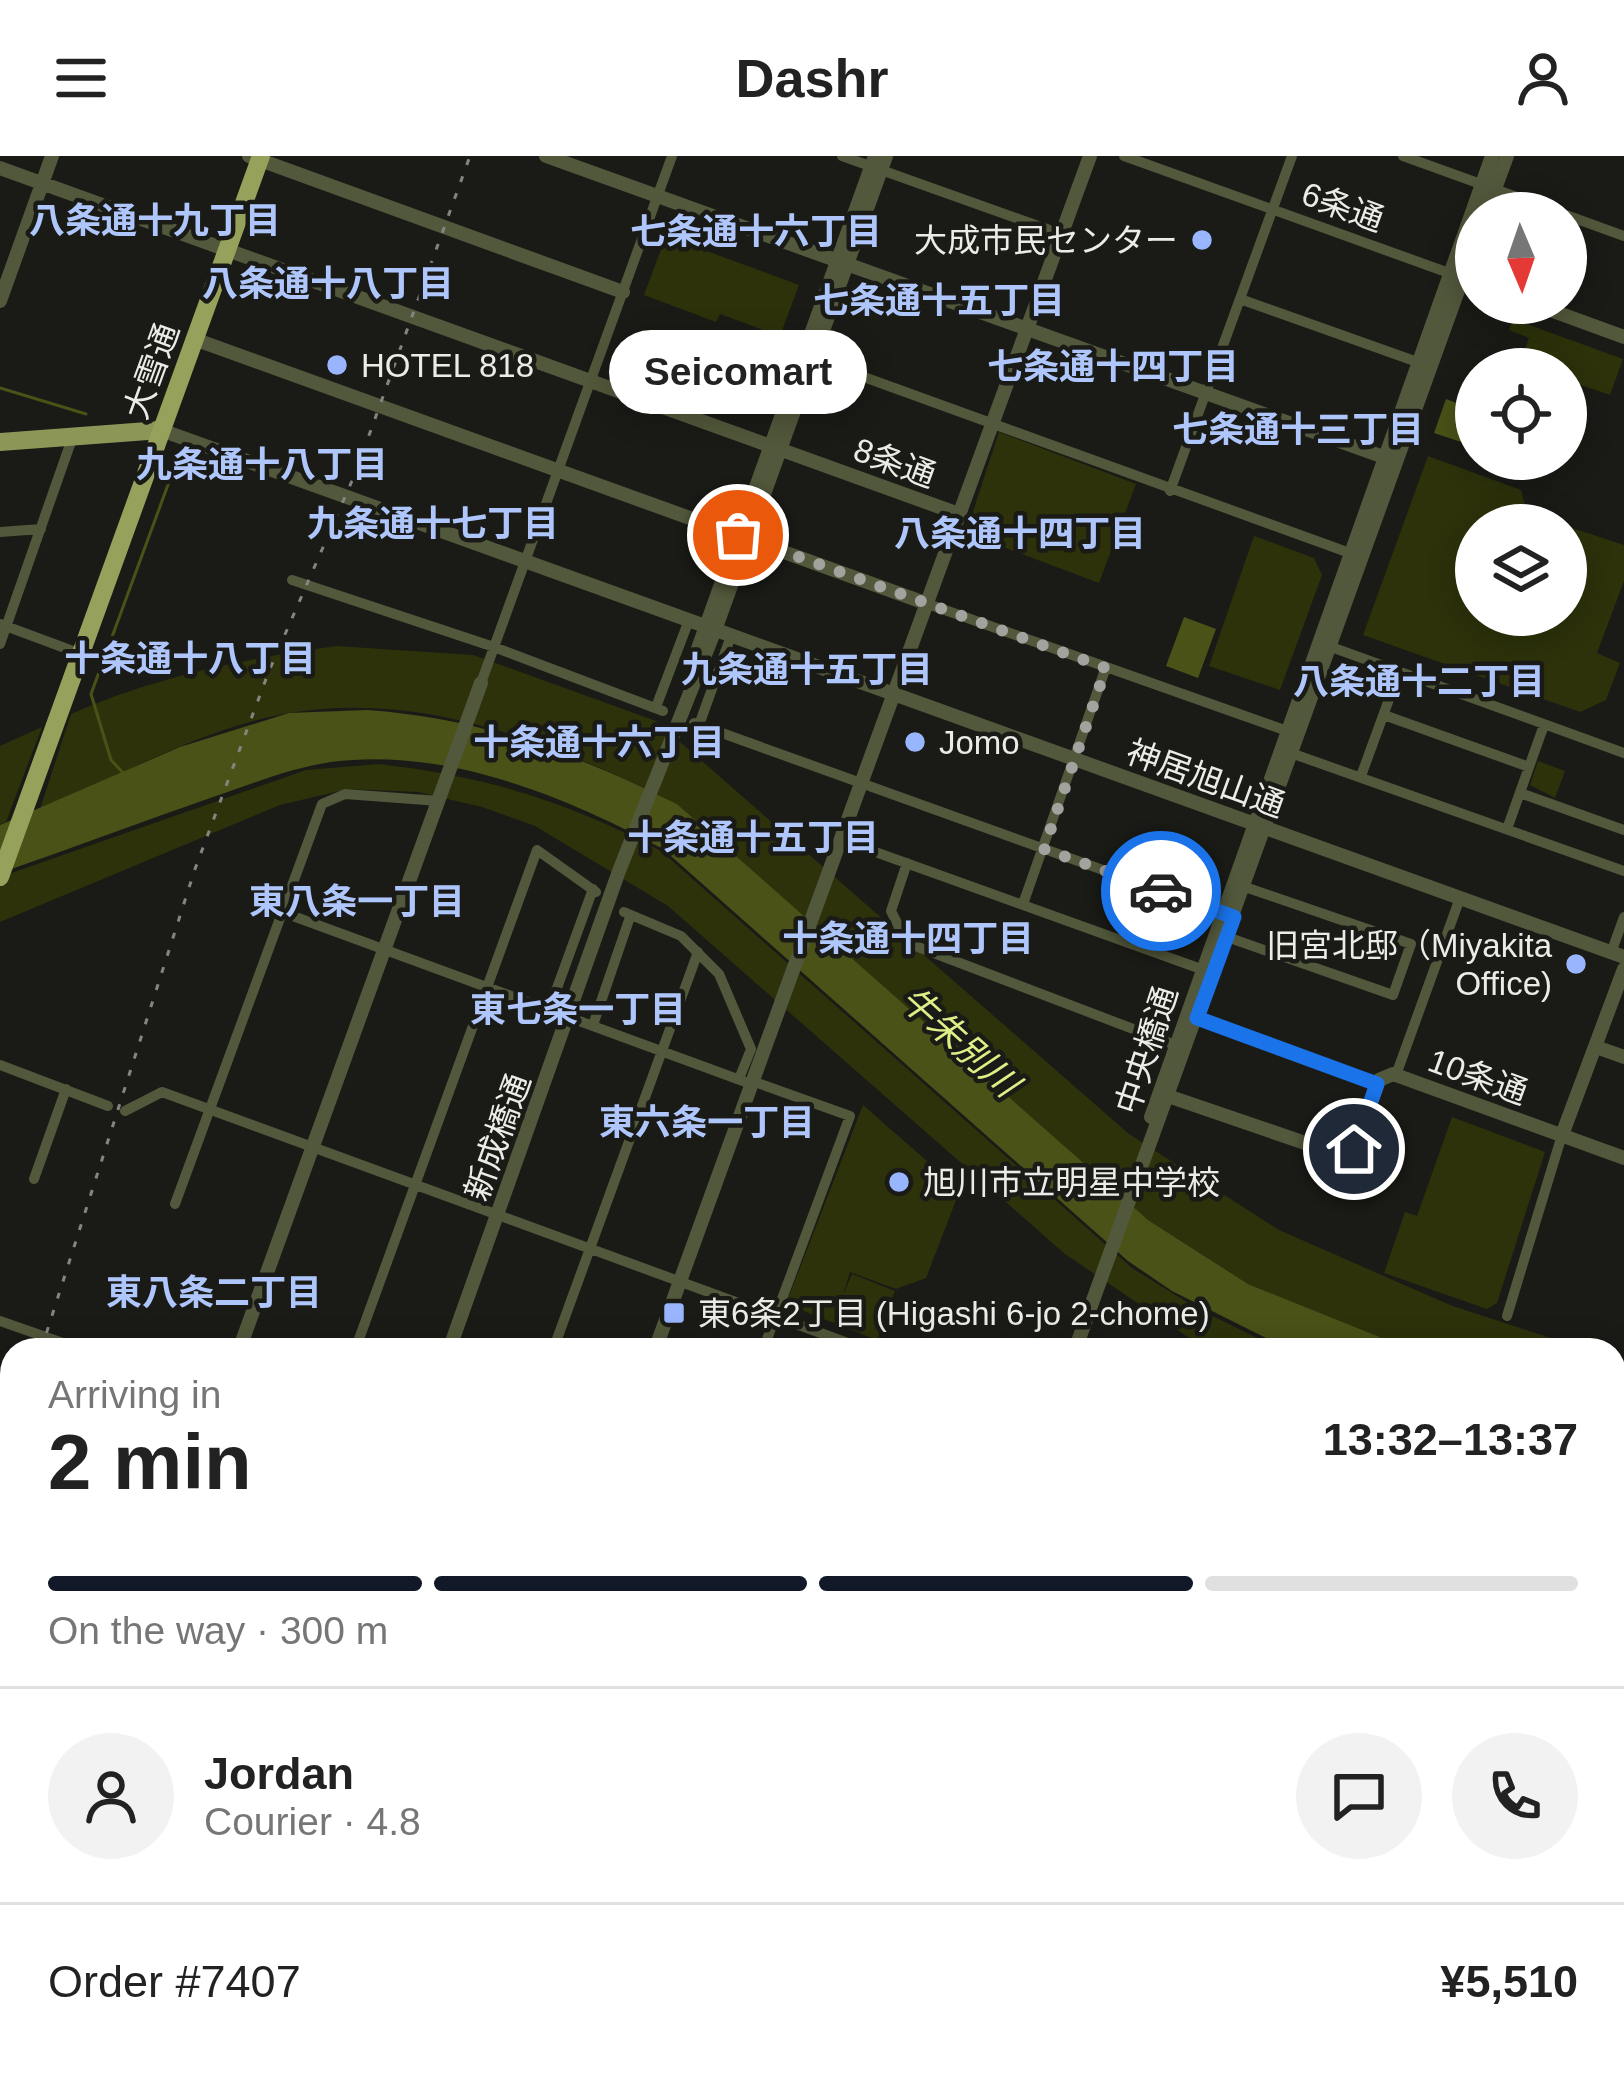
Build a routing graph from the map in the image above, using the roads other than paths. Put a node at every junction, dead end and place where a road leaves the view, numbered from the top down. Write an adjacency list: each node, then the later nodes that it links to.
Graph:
1 (52, 156): 14 (street)
2 (546, 156): 19 (street)
3 (672, 156): 19 (street)
4 (842, 156): 12 (street)
5 (1090, 156): 22 (street)
6 (1124, 156): 20 (street, 6条通)
7 (1292, 156): 20 (street)
8 (1403, 156): 15 (street)
9 (1492, 156): 15 (street, 中央橋通)
10 (1507, 156): 15 (street, 中央橋通)
11 (257, 157): 24 (highway, 大雪通); 28 (street)
12 (878, 162): 22 (street); 25 (street)
13 (0, 168): 14 (street, 8条通)
14 (42, 184): 24 (street, 8条通); 27 (street)
15 (1488, 187): 16 (street, 中央橋通); 17 (street, 中央橋通); 18 (street)
16 (1487, 192)
17 (1488, 192)
18 (1502, 192)
19 (657, 197): 25 (street); 28 (street)
20 (1273, 209): 26 (street, 6条通); 30 (street)
21 (1587, 222): 23 (street)
22 (1061, 234): 33 (street)
23 (1624, 236)
24 (227, 250): 35 (highway, 大雪通); 38 (street, 8条通)
25 (842, 262): 33 (street); 36 (street)
26 (1455, 275)
27 (4, 276): 31 (street)
28 (623, 292): 38 (street)
29 (1455, 296): 37 (street, 中央橋通)
30 (1240, 298): 37 (street); 39 (street)
31 (0, 301)
32 (1587, 323): 34 (street)
33 (1026, 329): 39 (street); 40 (street)
34 (1624, 337)
35 (194, 339): 41 (highway, 大雪通); 46 (street)
36 (808, 356): 40 (street); 44 (street)
37 (1424, 364): 45 (street, 中央橋通)
38 (591, 380): 44 (street, 8条通); 46 (street)
39 (1204, 395): 45 (street); 47 (street)
40 (992, 424): 47 (street); 48 (street)
41 (161, 430): 42 (main road); 53 (street, 神居旭山通); 62 (highway, 大雪通)
42 (73, 436): 43 (main road); 49 (street)
43 (0, 442)
44 (776, 448): 48 (street, 8条通); 51 (street)
45 (1390, 459): 52 (street, 中央橋通)
46 (558, 470): 51 (street); 53 (street)
47 (1170, 491): 52 (street)
48 (959, 514): 55 (street)
49 (41, 529): 50 (street); 56 (street)
50 (0, 532)
51 (743, 537): 55 (street); 57 (street)
52 (1356, 555): 60 (street, 中央橋通)
53 (525, 561): 57 (street, 神居旭山通); 61 (street)
54 (292, 580): 61 (street)
55 (928, 604): 63 (street); 66 (street)
56 (3, 625): 59 (street); 62 (street)
57 (702, 625): 58 (street, 神居旭山通); 61 (street); 101 (street, 新成橋通)
58 (731, 636): 66 (street, 神居旭山通); 75 (street)
59 (0, 644)
60 (1324, 644): 64 (street); 69 (street, 中央橋通)
61 (494, 647): 65 (street)
62 (81, 654): 85 (highway, 大雪通)
63 (1106, 668): 69 (street); 72 (street)
64 (1399, 672): 67 (street); 68 (street)
65 (481, 683): 77 (street)
66 (895, 695): 72 (street, 神居旭山通); 75 (street)
67 (1384, 715): 73 (street); 74 (street)
68 (1544, 725): 71 (street); 73 (street)
69 (1293, 732): 70 (street, 中央橋通)
70 (1286, 751): 74 (street); 78 (street, 中央橋通)
71 (1624, 753)
72 (1075, 760): 78 (street, 神居旭山通); 82 (street)
73 (1529, 767): 76 (street)
74 (1361, 776): 79 (street)
75 (862, 784): 81 (street); 82 (street)
76 (1520, 793): 79 (street); 80 (street)
77 (439, 801): 89 (street); 93 (street)
78 (1259, 826): 86 (street, 中央橋通); 87 (street, 神居旭山通); 90 (street, 中央橋通)
79 (1507, 829): 84 (street)
80 (1624, 830)
81 (840, 846): 83 (street); 109 (street)
82 (1044, 849): 88 (street); 90 (street)
83 (908, 863): 88 (street); 103 (street)
84 (1624, 872)
85 (0, 878)
86 (1245, 887): 90 (street, 中央橋通); 92 (street)
87 (1460, 898): 95 (street, 神居旭山通); 108 (street)
88 (1023, 904): 96 (street)
89 (282, 912): 93 (street); 114 (street)
90 (1227, 915): 92 (street, 中央橋通); 96 (street, 中央橋通)
91 (1624, 916): 95 (street)
92 (1227, 937): 100 (street, 中央橋通)
93 (384, 950): 98 (street); 117 (street)
94 (698, 952): 102 (street); 105 (street); 109 (street)
95 (1618, 955)
96 (1201, 969): 100 (street, 中央橋通)
97 (1624, 969): 104 (street)
98 (486, 986): 99 (street); 99 (street); 120 (street)
99 (549, 1010): 101 (street)
100 (1191, 1016): 103 (street, 中央橋通); 110 (street)
101 (570, 1017): 102 (street); 122 (street, 新成橋通)
102 (592, 1025): 105 (street)
103 (1180, 1047): 112 (street, 中央橋通)
104 (1596, 1047): 106 (street); 116 (street)
105 (662, 1051): 109 (street); 123 (street)
106 (1624, 1057)
107 (0, 1065): 111 (street)
108 (1396, 1075): 110 (street, 10条通); 116 (street, 10条通)
109 (748, 1081): 124 (street); 126 (street)
110 (1377, 1084): 112 (street, 10条通)
111 (66, 1089): 113 (street); 119 (street)
112 (1162, 1094): 136 (street, 中央橋通)
113 (108, 1106)
114 (212, 1111): 115 (street); 117 (street); 121 (street)
115 (125, 1112)
116 (1562, 1135): 118 (street, 10条通); 125 (street)
117 (313, 1148): 120 (street); 129 (street)
118 (1624, 1158)
119 (34, 1179)
120 (416, 1184): 122 (street); 130 (street)
121 (175, 1204)
122 (498, 1214): 123 (street); 131 (street, 新成橋通)
123 (590, 1247): 124 (street); 132 (street)
124 (680, 1281): 126 (street); 133 (street)
125 (1507, 1316)
126 (775, 1317): 134 (street); 135 (street)
127 (0, 1321): 128 (street)
128 (49, 1338)
129 (243, 1338)
130 (359, 1338)
131 (453, 1338)
132 (557, 1338)
133 (659, 1338)
134 (767, 1338)
135 (832, 1338)
136 (1076, 1338)

